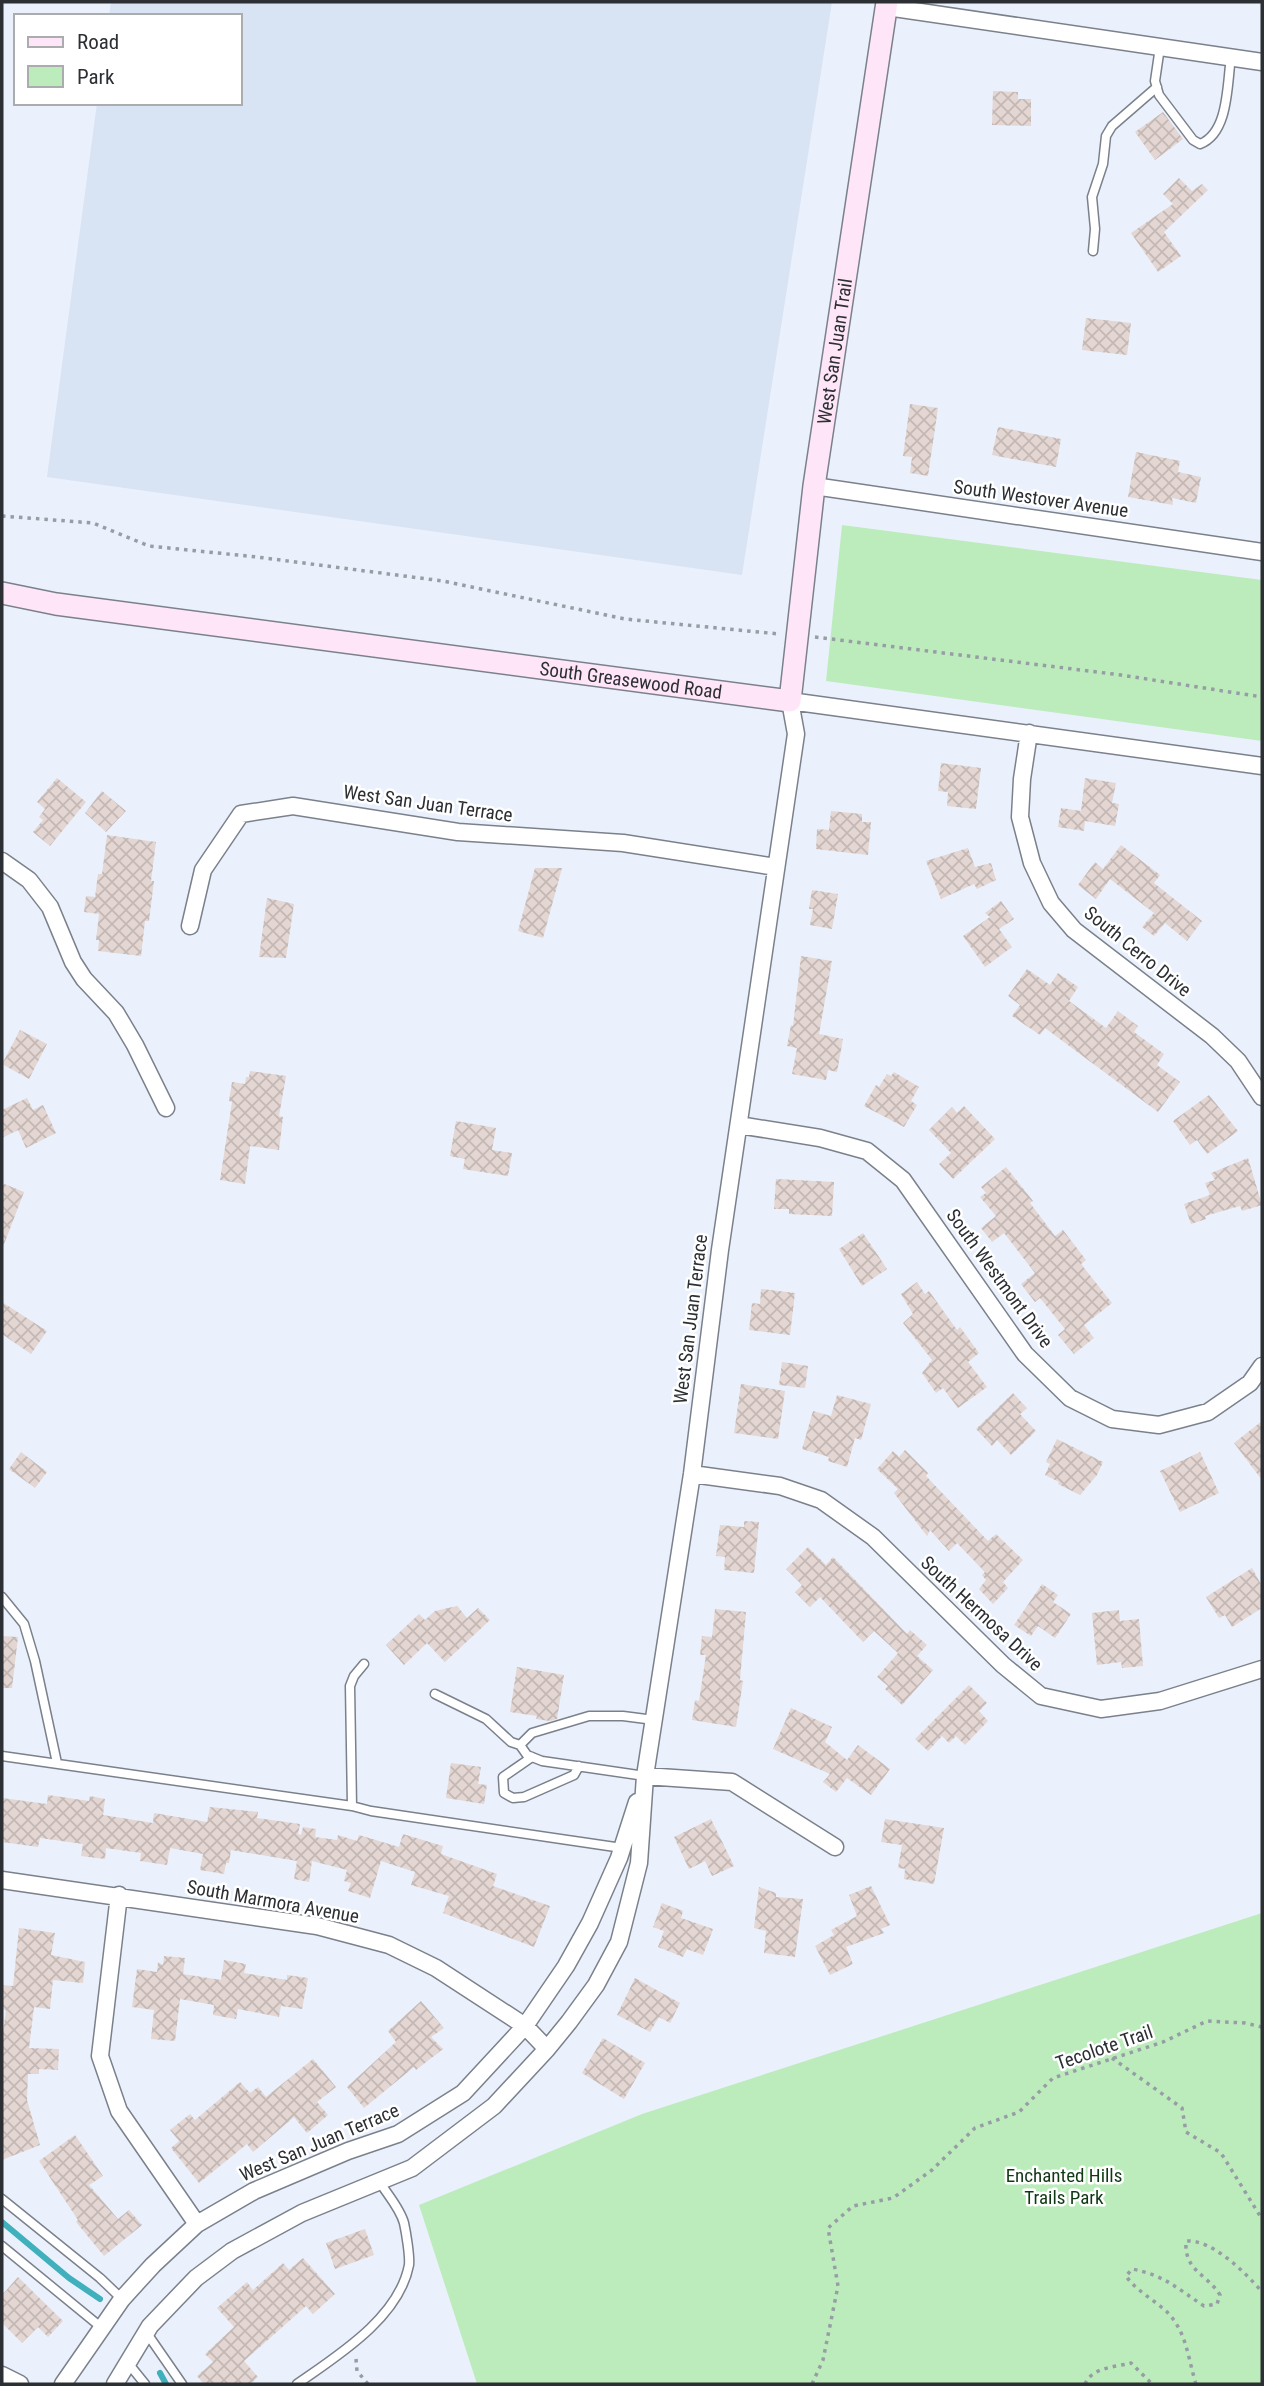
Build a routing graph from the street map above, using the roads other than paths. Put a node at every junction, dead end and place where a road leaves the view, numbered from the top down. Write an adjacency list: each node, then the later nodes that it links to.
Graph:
1 (887, 4): 2 (street); 7 (street, West San Juan Trail)
2 (1160, 47): 3 (street); 5 (lane)
3 (1231, 57): 4 (street); 5 (lane)
4 (1262, 61)
5 (1157, 87): 6 (lane)
6 (1093, 251)
7 (814, 485): 8 (street, South Westover Avenue); 10 (street, West San Juan Trail)
8 (1262, 552)
9 (2, 593): 10 (street, South Greasewood Road)
10 (790, 701): 11 (street, South Greasewood Road); 14 (street, West San Juan Terrace)
11 (1029, 733): 12 (street, South Greasewood Road); 16 (street, South Cerro Drive)
12 (1262, 766)
13 (2, 861): 17 (street)
14 (776, 867): 15 (street, West San Juan Terrace); 18 (street, West San Juan Terrace)
15 (190, 926)
16 (1262, 1097)
17 (166, 1108)
18 (739, 1125): 19 (street, South Westmont Drive); 20 (street, West San Juan Terrace)
19 (1262, 1366)
20 (691, 1474): 23 (street, South Hermosa Drive); 25 (street, West San Juan Terrace)
21 (2, 1597): 29 (lane)
22 (364, 1664): 32 (lane)
23 (1262, 1669)
24 (435, 1694): 26 (lane)
25 (654, 1721): 26 (lane); 31 (street, West San Juan Terrace)
26 (520, 1745): 28 (lane)
27 (2, 1756): 29 (lane)
28 (532, 1757): 30 (lane); 30 (lane)
29 (57, 1763): 32 (lane)
30 (579, 1766): 31 (lane)
31 (645, 1776): 33 (street); 34 (street, West San Juan Terrace); 38 (street, West San Juan Terrace)
32 (352, 1806): 34 (lane)
33 (835, 1847)
34 (622, 1848): 37 (street, West San Juan Terrace)
35 (2, 1880): 36 (street, South Marmora Avenue)
36 (119, 1895): 37 (street, South Marmora Avenue); 41 (street)
37 (525, 2026): 38 (street, South Marmora Avenue); 41 (street, West San Juan Terrace)
38 (547, 2049): 39 (street, West San Juan Terrace)
39 (379, 2181): 45 (street, West San Juan Terrace); 53 (lane)
40 (2, 2200): 43 (lane)
41 (197, 2224): 43 (street, West San Juan Terrace)
42 (2, 2246): 44 (lane)
43 (122, 2299): 44 (street, West San Juan Terrace)
44 (102, 2328): 49 (street, West San Juan Terrace)
45 (146, 2332): 46 (street, West San Juan Terrace); 52 (lane)
46 (128, 2363): 50 (street, West San Juan Terrace); 51 (lane)
47 (2, 2375): 48 (street)
48 (20, 2384)
49 (63, 2384)
50 (115, 2384)
51 (145, 2384)
52 (182, 2384)
53 (297, 2384)

